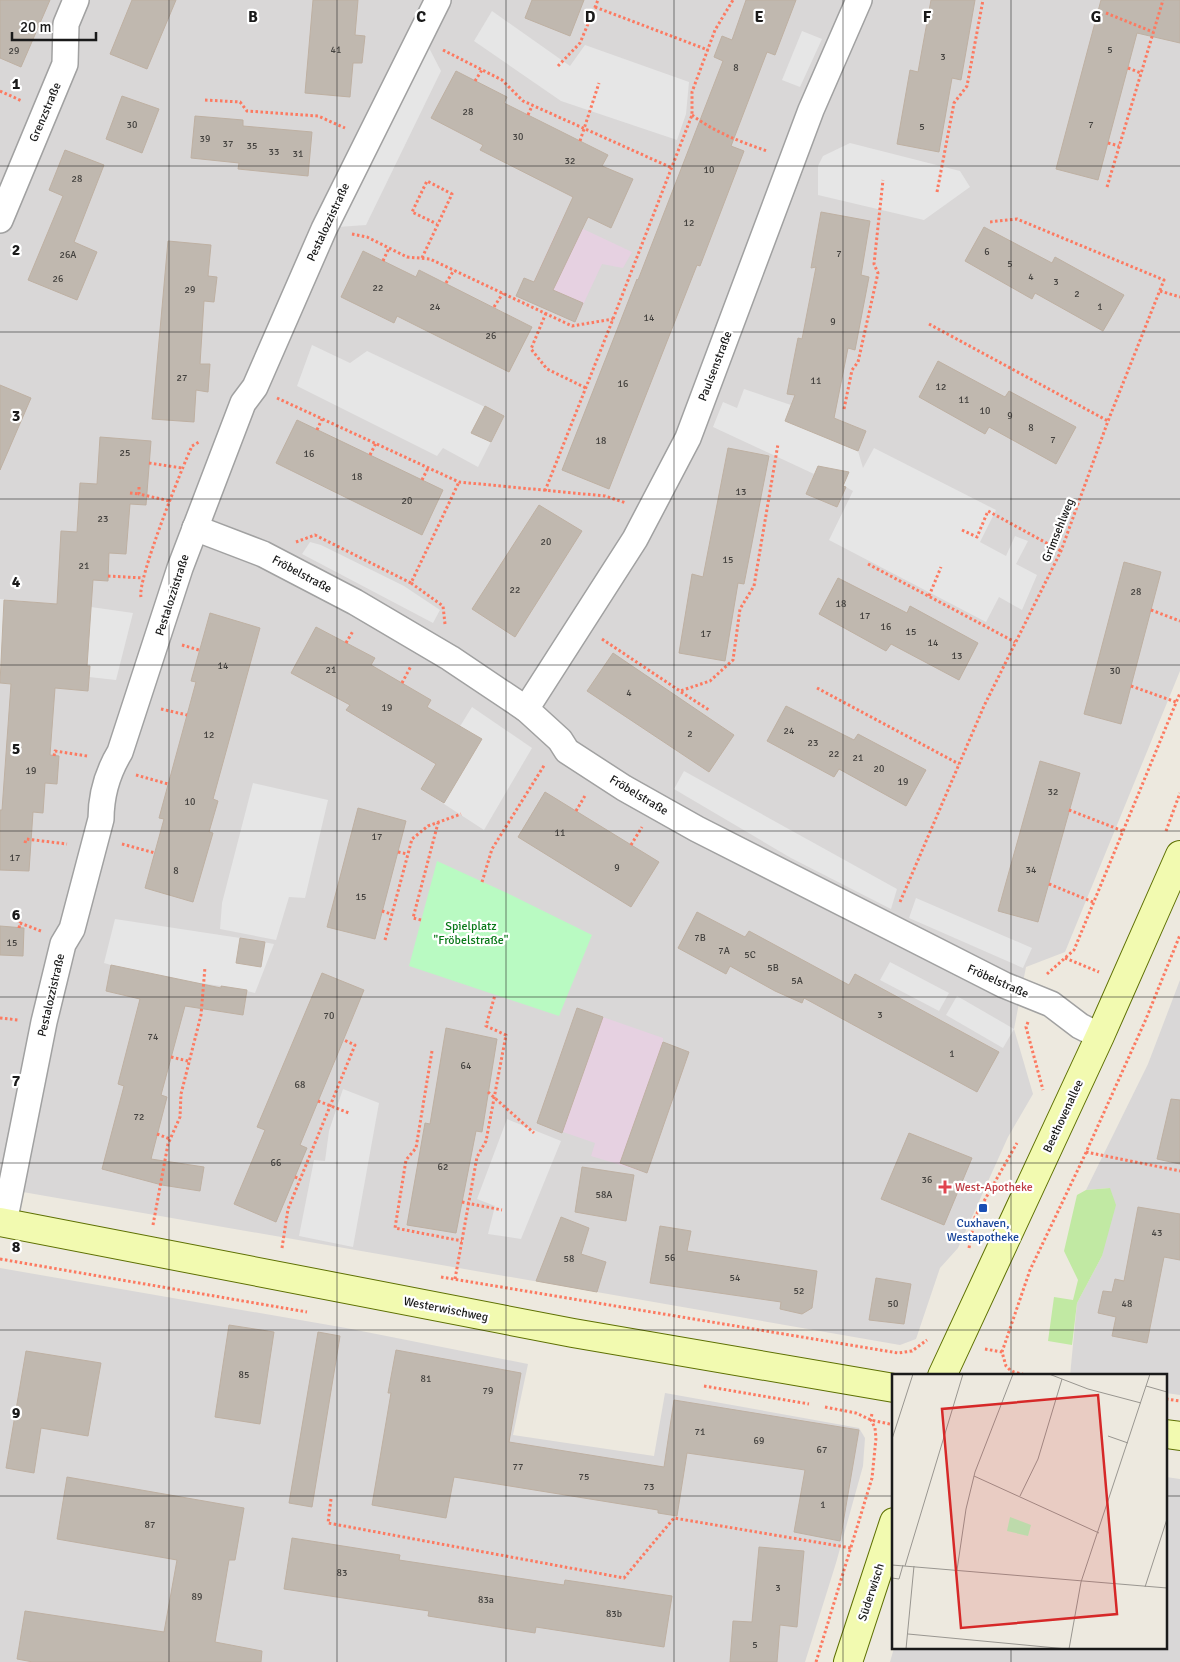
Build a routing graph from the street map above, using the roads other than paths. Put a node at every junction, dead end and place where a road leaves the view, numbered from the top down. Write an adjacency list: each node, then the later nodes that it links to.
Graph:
1 (76, 0): 4 (street, Grenzstraße)
2 (438, 0): 5 (street, Pestalozzistraße)
3 (859, 0): 6 (street, Paulsenstraße)
4 (0, 220)
5 (195, 528): 6 (street, Fröbelstraße); 9 (street, Pestalozzistraße)
6 (526, 709): 8 (street, Fröbelstraße)
7 (1180, 855): 8 (street, Beethovenallee)
8 (1100, 1036): 10 (street, Beethovenallee)
9 (2, 1222): 11 (street, Westerwischweg)
10 (943, 1374)
11 (892, 1388)
12 (892, 1528): 13 (street, Süderwisch)
13 (848, 1662)

